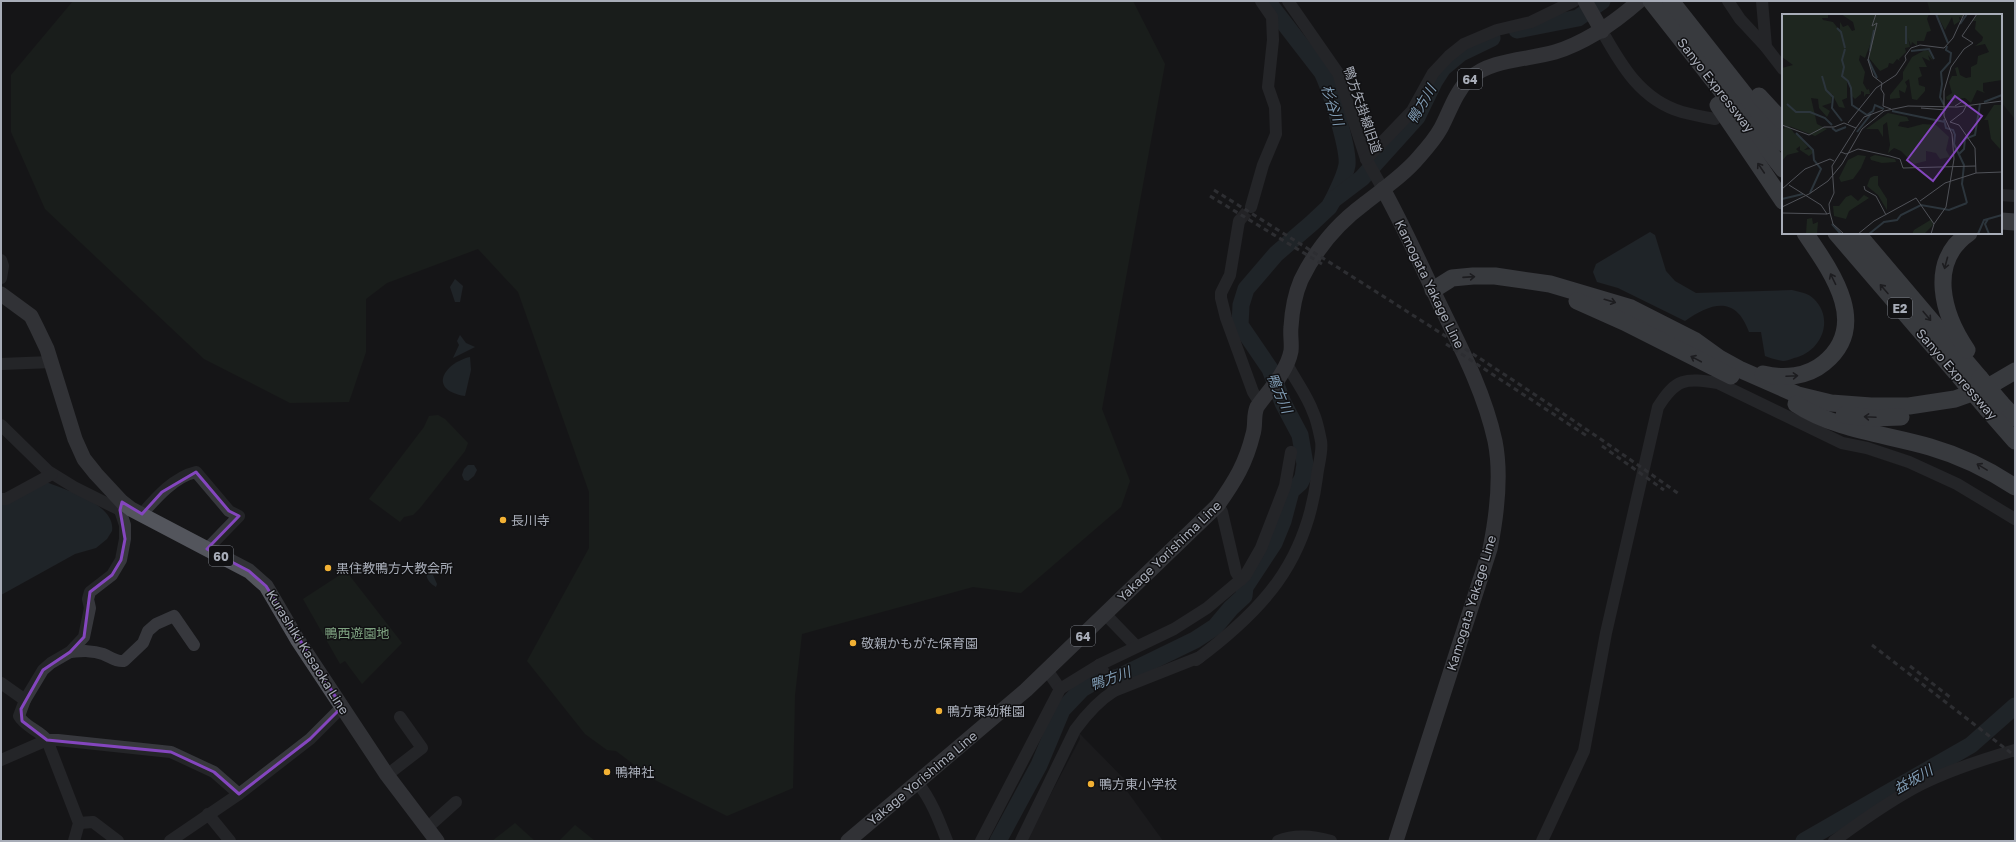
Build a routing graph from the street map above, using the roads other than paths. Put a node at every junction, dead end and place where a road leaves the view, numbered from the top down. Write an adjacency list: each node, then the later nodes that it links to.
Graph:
1 (1261, 1): 23 (street)
2 (1288, 1): 17 (street, 鴨方矢掛線旧道)
3 (1574, 1): 17 (street)
4 (1585, 1): 10 (main road)
5 (1639, 1): 10 (main road, Yakage Yorishima Line / 64)
6 (1651, 1): 12 (highway, Sanyo Expressway)
7 (1728, 1): 11 (street)
8 (1762, 1): 11 (street)
9 (1676, 3): 15 (highway); 16 (highway, Sanyo Expressway)
10 (1599, 26): 14 (street); 19 (main road, Yakage Yorishima Line / 64)
11 (1766, 48): 13 (street)
12 (1688, 51): 18 (highway, Sanyo Expressway); 22 (highway, one-way to 12)
13 (1782, 68)
14 (1715, 119)
15 (1782, 121)
16 (1782, 142)
17 (1367, 161): 19 (street, 鴨方矢掛線旧道)
18 (1782, 167)
19 (1381, 185): 35 (main road, Kamogata Yakage Line); 39 (main road, Yakage Yorishima Line / 64)
20 (2002, 195): 21 (street)
21 (2015, 196)
22 (1782, 200)
23 (1251, 207)
24 (2002, 209): 25 (highway)
25 (2015, 211)
26 (1239, 221): 44 (street)
27 (2002, 221): 28 (highway)
28 (2015, 222)
29 (1806, 234): 40 (highway, one-way to 29)
30 (1837, 234): 42 (highway, Sanyo Expressway / E2, one-way to 30)
31 (1858, 234): 42 (highway, Sanyo Expressway / E2, one-way to 42)
32 (1967, 234): 42 (highway, one-way to 42)
33 (1, 260): 34 (street)
34 (1, 278)
35 (1433, 290): 40 (highway, one-way to 40); 45 (highway, one-way to 35); 93 (main road, Kamogata Yakage Line)
36 (1, 294): 37 (main road, Kurashiki Kasaoka Line / 60)
37 (52, 362): 38 (street); 55 (main road, Kurashiki Kasaoka Line / 60)
38 (1, 364)
39 (1286, 366): 44 (main road, Yakage Yorishima Line / 64); 67 (street)
40 (1740, 369): 41 (highway)
41 (2015, 371)
42 (1976, 378): 46 (highway, Sanyo Expressway / E2, bridge); 46 (highway, bridge)
43 (2015, 383): 45 (highway, one-way to 45)
44 (1263, 399): 54 (main road, Yakage Yorishima Line / 64)
45 (1796, 404): 52 (highway, one-way to 45)
46 (1994, 406): 47 (highway, Sanyo Expressway / E2); 49 (highway, Sanyo Expressway / E2)
47 (2015, 418)
48 (1, 425): 51 (street)
49 (2015, 441)
50 (1291, 452): 59 (street)
51 (52, 474): 53 (street); 55 (street)
52 (2015, 487)
53 (1, 499)
54 (1218, 505): 59 (street); 60 (main road, Yakage Yorishima Line / 64)
55 (121, 506): 56 (main road, Kurashiki Kasaoka Line / 60); 63 (street)
56 (142, 514): 58 (main road, Kurashiki Kasaoka Line / 60); 58 (street)
57 (2015, 519): 94 (street)
58 (207, 549): 70 (main road, Kurashiki Kasaoka Line / 60)
59 (1241, 580): 62 (street)
60 (1105, 614): 62 (street); 65 (main road, Yakage Yorishima Line / 64)
61 (194, 645): 63 (street)
62 (1136, 646): 64 (street)
63 (70, 652): 69 (street)
64 (1099, 666): 67 (street); 68 (street)
65 (1047, 670): 68 (street); 76 (main road, Yakage Yorishima Line / 64)
66 (1, 683): 69 (street)
67 (1113, 688): 90 (street)
68 (1060, 689): 89 (street)
69 (25, 700): 72 (street)
70 (342, 707): 75 (main road, Kurashiki Kasaoka Line / 60); 77 (street)
71 (400, 717): 75 (street)
72 (47, 740): 74 (street); 77 (street); 80 (street)
73 (2015, 750): 95 (street)
74 (1, 760)
75 (387, 775): 81 (main road, Kurashiki Kasaoka Line / 60)
76 (917, 782): 87 (main road, Yakage Yorishima Line / 64); 88 (street)
77 (239, 794): 79 (street)
78 (456, 802): 81 (street)
79 (208, 814): 84 (street); 85 (street)
80 (79, 823): 82 (street); 83 (street)
81 (427, 828): 86 (main road, Kurashiki Kasaoka Line / 60)
82 (74, 841)
83 (118, 841)
84 (170, 841)
85 (230, 841)
86 (437, 841)
87 (848, 841)
88 (947, 841)
89 (981, 841)
90 (1021, 841)
91 (1278, 841): 92 (street)
92 (1331, 841)
93 (1396, 841)
94 (1542, 841)
95 (1834, 841)

